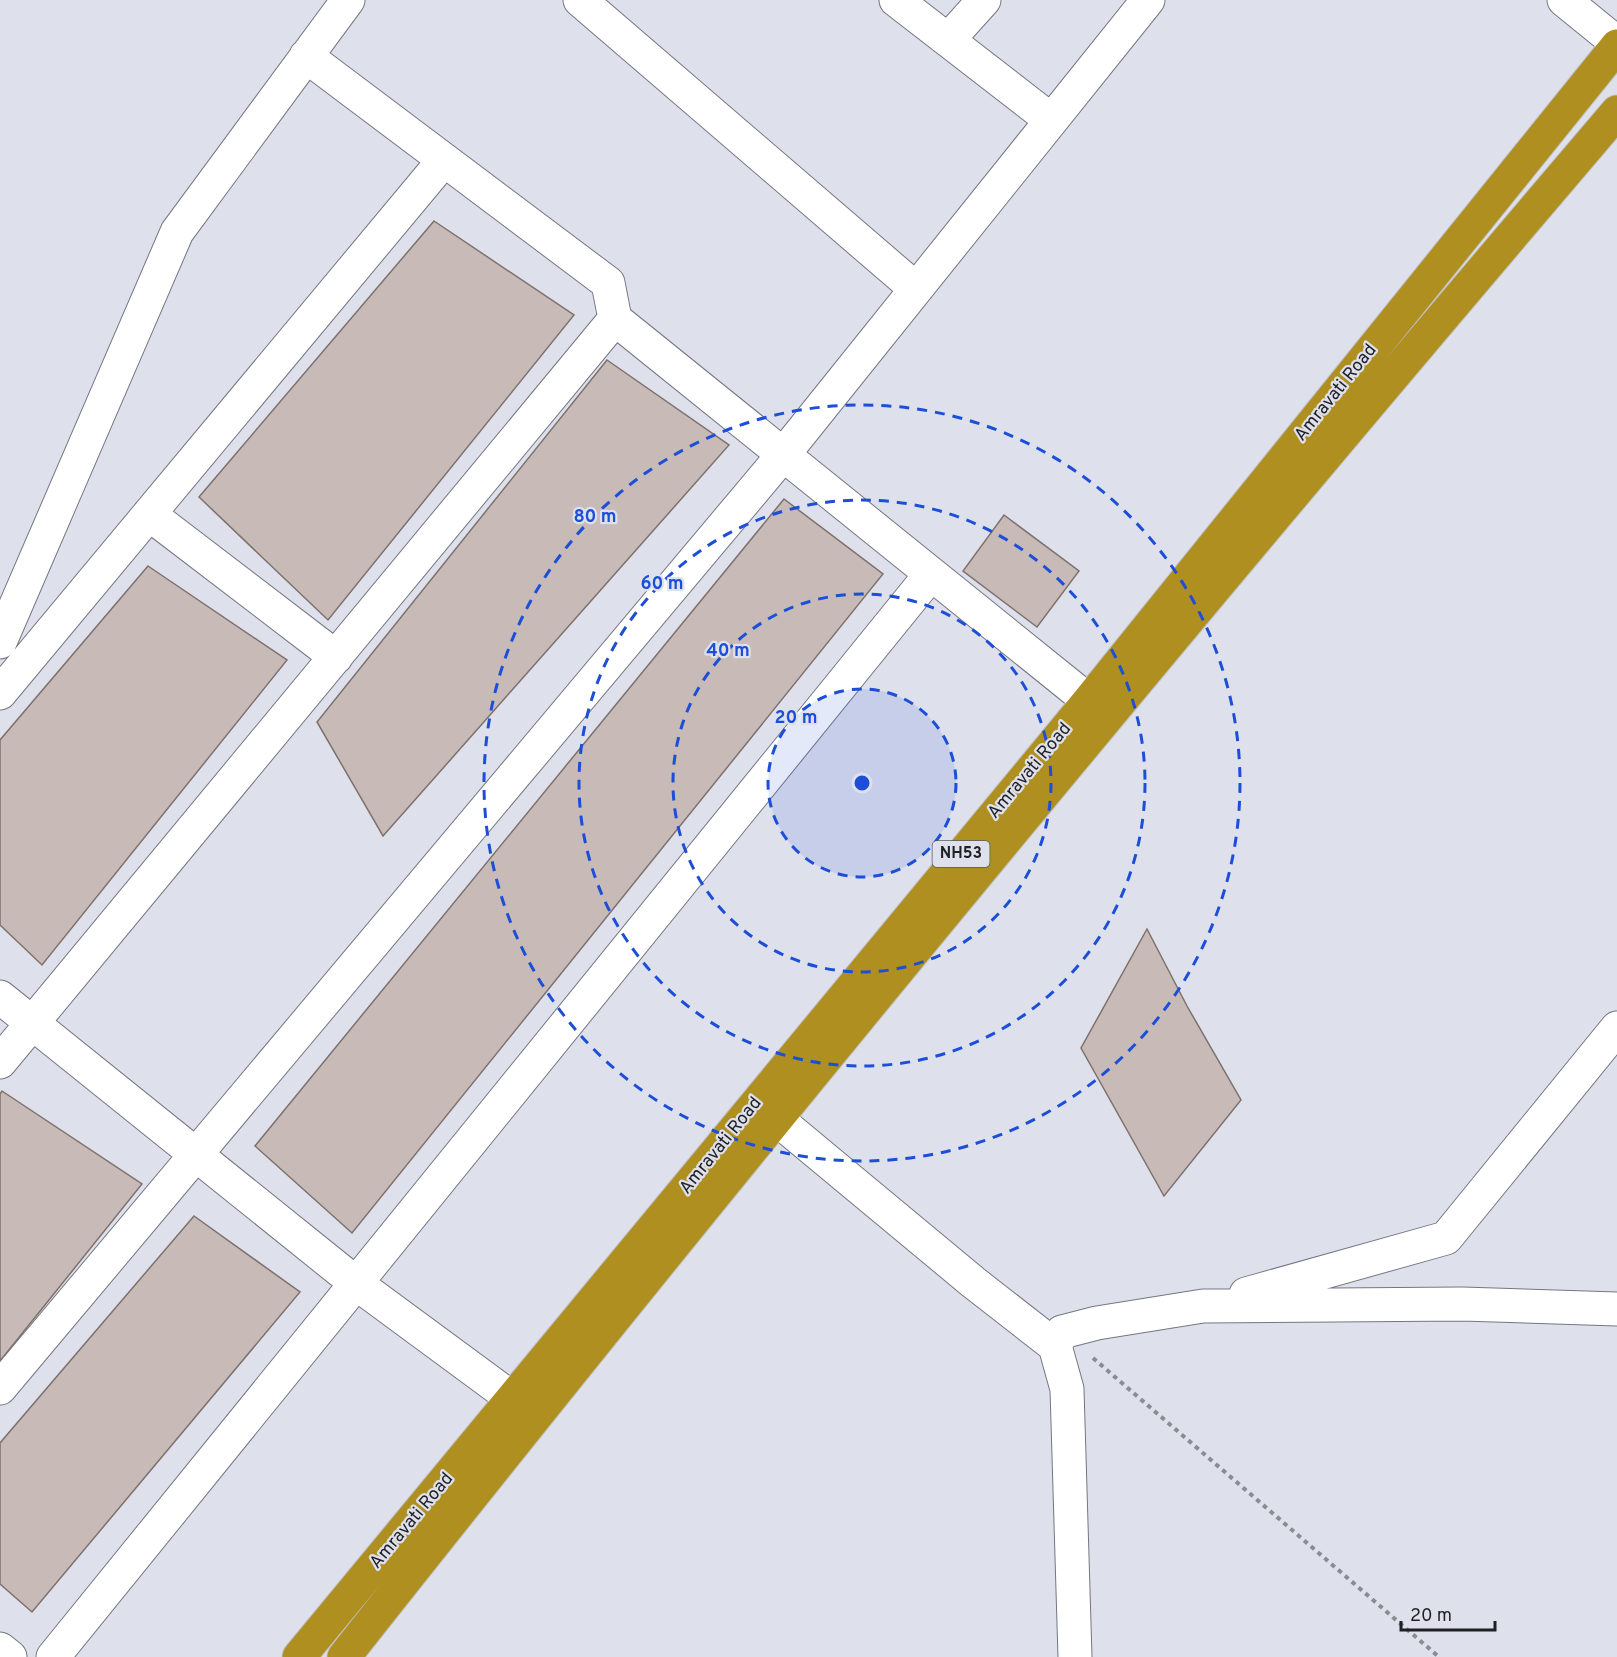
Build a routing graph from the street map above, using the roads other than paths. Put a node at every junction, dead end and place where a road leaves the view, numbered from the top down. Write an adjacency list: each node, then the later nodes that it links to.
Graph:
1 (348, 0): 9 (street)
2 (580, 0): 15 (street)
3 (896, 0): 7 (street)
4 (984, 0): 7 (street)
5 (1148, 0): 12 (street)
6 (1564, 0): 8 (street)
7 (948, 40): 12 (street)
8 (1617, 44): 23 (highway, Amravati Road / NH53)
9 (306, 56): 14 (street); 20 (street)
10 (1617, 75): 40 (highway)
11 (1617, 112): 41 (highway)
12 (1052, 120): 15 (street)
13 (1617, 136): 28 (highway, Amravati Road / NH53)
14 (444, 160): 16 (street); 18 (street)
15 (916, 289): 17 (street)
16 (615, 319): 17 (street); 21 (street)
17 (783, 455): 19 (street); 29 (street)
18 (150, 514): 21 (street); 22 (street)
19 (931, 574): 23 (street); 30 (street)
20 (0, 642)
21 (336, 657): 25 (street)
22 (0, 693)
23 (1089, 700): 35 (highway, Amravati Road / NH53)
24 (0, 998): 25 (street)
25 (32, 1023): 27 (street); 29 (street)
26 (1617, 1028): 31 (street)
27 (0, 1062)
28 (784, 1125): 33 (street); 42 (highway, Amravati Road / NH53)
29 (197, 1155): 30 (street); 34 (street)
30 (357, 1284): 35 (street); 38 (street)
31 (1192, 1308): 32 (street); 33 (street)
32 (1617, 1308)
33 (1059, 1339): 43 (street)
34 (0, 1388)
35 (513, 1399): 39 (highway, Amravati Road / NH53)
36 (0, 1649): 37 (street)
37 (10, 1657)
38 (53, 1657)
39 (299, 1657)
40 (320, 1657)
41 (344, 1657)
42 (360, 1657)
43 (1075, 1657)

